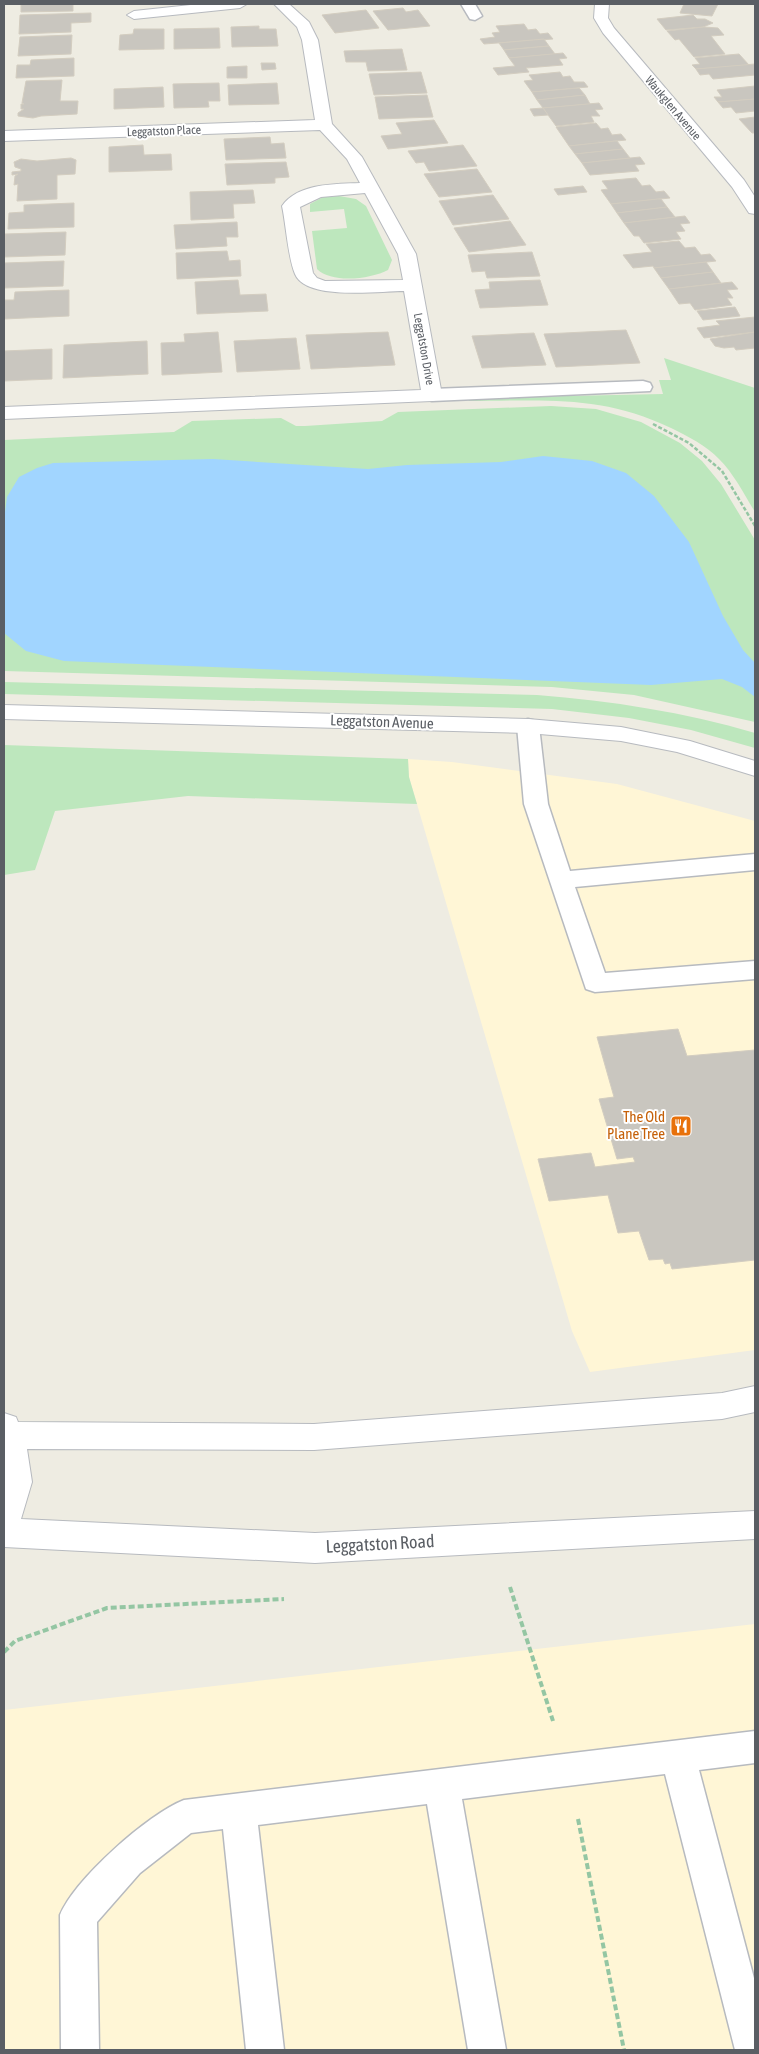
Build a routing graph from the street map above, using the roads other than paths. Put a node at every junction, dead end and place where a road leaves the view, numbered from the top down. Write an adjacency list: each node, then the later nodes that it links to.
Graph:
1 (240, 4): 4 (street)
2 (281, 4): 5 (street)
3 (602, 4): 8 (street, Waukglen Avenue)
4 (134, 15)
5 (324, 125): 6 (street, Leggatston Place); 9 (street, Leggatston Drive)
6 (4, 136)
7 (755, 183): 8 (street)
8 (738, 184): 10 (street, Waukglen Avenue)
9 (371, 188): 11 (street, Leggatston Drive); 11 (street)
10 (755, 209)
11 (413, 285): 13 (street, Leggatston Drive)
12 (643, 387): 13 (lane)
13 (432, 396): 14 (street, Leggatston Drive)
14 (4, 413)
15 (4, 712): 16 (street, Leggatston Avenue)
16 (528, 726): 17 (street, Leggatston Avenue); 19 (lane)
17 (755, 769)
18 (755, 862): 19 (lane)
19 (561, 880): 20 (lane)
20 (755, 970)
21 (755, 1399): 22 (street)
22 (7, 1430): 23 (street)
23 (4, 1521)
24 (755, 1525): 25 (street, Leggatston Road)
25 (4, 1534)
26 (755, 1747): 27 (lane)
27 (678, 1756): 28 (lane); 33 (lane)
28 (442, 1785): 29 (lane); 32 (lane)
29 (239, 1811): 30 (lane); 31 (lane)
30 (80, 2050)
31 (265, 2050)
32 (487, 2050)
33 (754, 2050)

